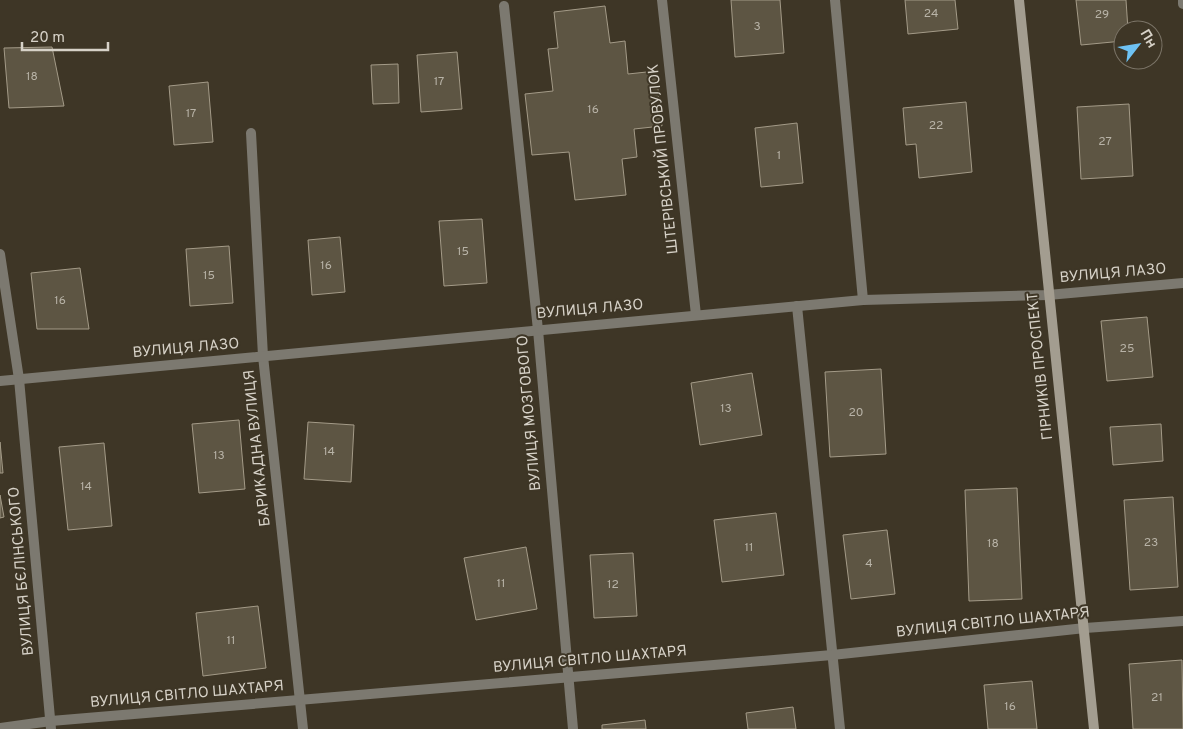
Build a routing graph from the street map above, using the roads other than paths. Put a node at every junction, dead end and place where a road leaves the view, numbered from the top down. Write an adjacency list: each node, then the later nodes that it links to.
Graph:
1 (662, 0): 13 (street, ШТЕРІВСЬКИЙ ПРОВУЛОК)
2 (835, 0): 11 (street)
3 (1019, 0): 10 (main road, ГІРНИКІВ ПРОСПЕКТ)
4 (1183, 0): 5 (street)
5 (1183, 4)
6 (504, 6): 14 (street, ВУЛИЦЯ МОЗГОВОГО)
7 (251, 133): 15 (street, БАРИКАДНА ВУЛИЦЯ)
8 (0, 254): 16 (street, ВУЛИЦЯ БЄЛІНСЬКОГО)
9 (1183, 283): 10 (street, ВУЛИЦЯ ЛАЗО)
10 (1048, 295): 11 (street, ВУЛИЦЯ ЛАЗО); 19 (main road, ГІРНИКІВ ПРОСПЕКТ)
11 (863, 300): 12 (street, ВУЛИЦЯ ЛАЗО)
12 (797, 306): 13 (street, ВУЛИЦЯ ЛАЗО); 20 (street)
13 (696, 315): 14 (street, ВУЛИЦЯ ЛАЗО)
14 (538, 330): 15 (street, ВУЛИЦЯ ЛАЗО); 21 (street, ВУЛИЦЯ МОЗГОВОГО)
15 (263, 356): 16 (street, ВУЛИЦЯ ЛАЗО); 22 (street, БАРИКАДНА ВУЛИЦЯ)
16 (19, 380): 17 (street, ВУЛИЦЯ ЛАЗО); 23 (street, ВУЛИЦЯ БЄЛІНСЬКОГО)
17 (0, 381)
18 (1183, 621): 19 (street, ВУЛИЦЯ СВІТЛО ШАХТАРЯ)
19 (1085, 628): 20 (street, ВУЛИЦЯ СВІТЛО ШАХТАРЯ); 28 (main road, ГІРНИКІВ ПРОСПЕКТ)
20 (832, 655): 21 (street, ВУЛИЦЯ СВІТЛО ШАХТАРЯ); 27 (street)
21 (568, 677): 22 (street, ВУЛИЦЯ СВІТЛО ШАХТАРЯ); 26 (street, ВУЛИЦЯ МОЗГОВОГО)
22 (300, 700): 23 (street, ВУЛИЦЯ СВІТЛО ШАХТАРЯ); 25 (street, БАРИКАДНА ВУЛИЦЯ)
23 (51, 725): 24 (street, ВУЛИЦЯ СВІТЛО ШАХТАРЯ)
24 (0, 728)
25 (304, 729)
26 (573, 729)
27 (840, 729)
28 (1094, 729)

